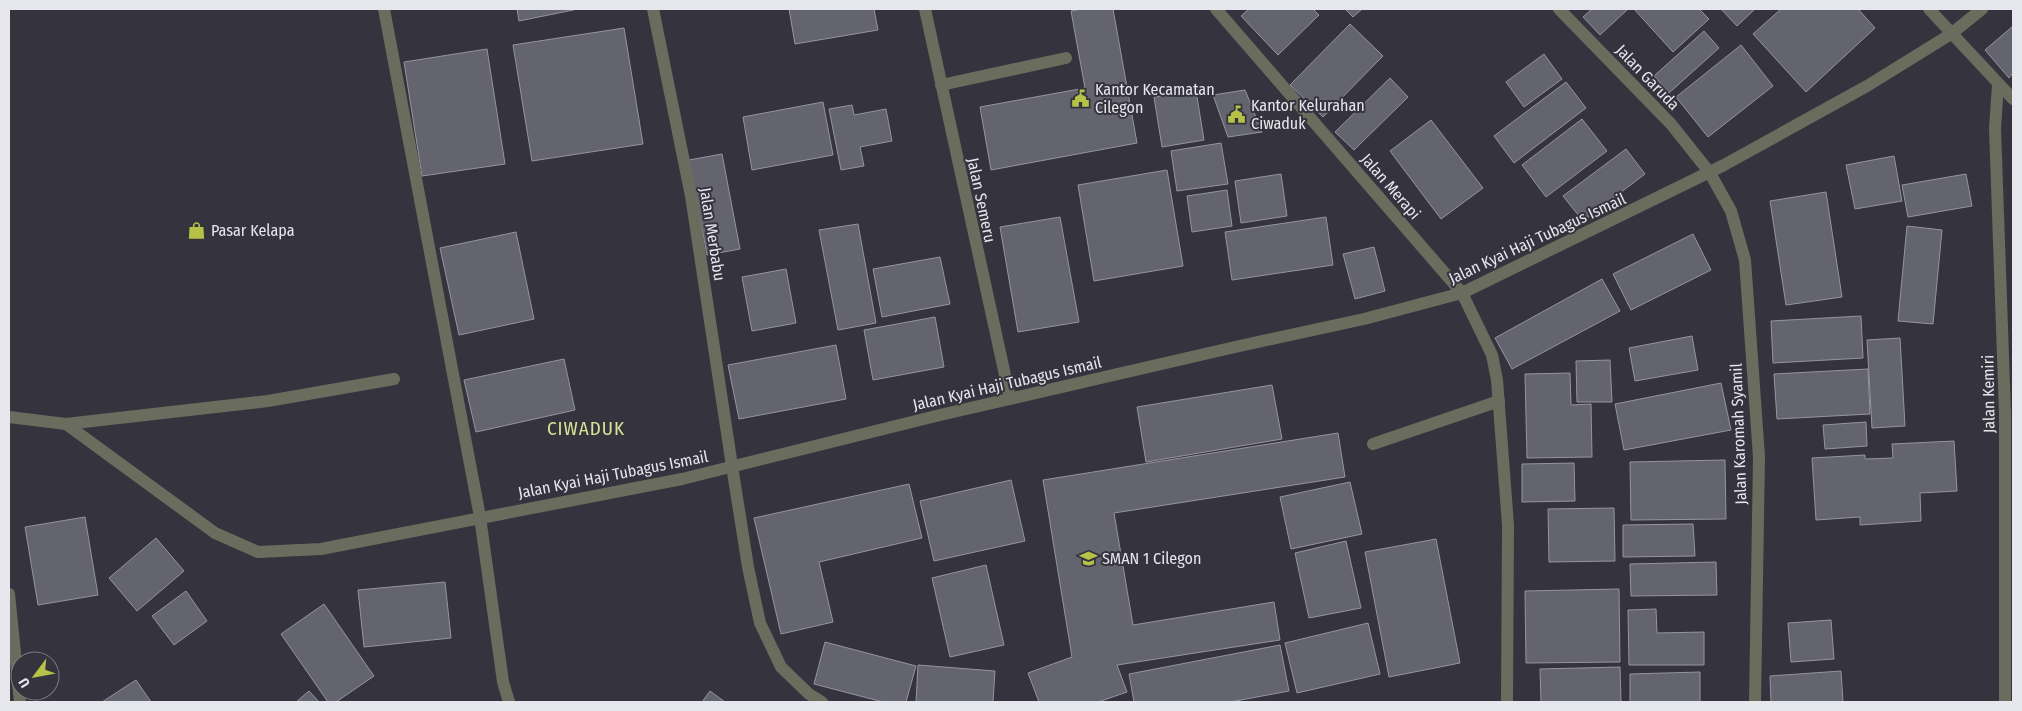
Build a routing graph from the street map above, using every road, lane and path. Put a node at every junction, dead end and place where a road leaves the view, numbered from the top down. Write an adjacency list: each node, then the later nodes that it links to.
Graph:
1 (384, 9): 22 (street)
2 (653, 9): 21 (street, Jalan Merbabu)
3 (924, 9): 11 (street, Jalan Semeru)
4 (1216, 9): 14 (street, Jalan Merapi)
5 (1559, 9): 13 (street, Jalan Garuda)
6 (1929, 9): 8 (street)
7 (1982, 9): 8 (street, Jalan Kyai Haji Tubagus Ismail)
8 (1951, 34): 10 (street); 13 (street, Jalan Kyai Haji Tubagus Ismail)
9 (1066, 58): 11 (street)
10 (1998, 84): 12 (street); 29 (street, Jalan Kemiri)
11 (941, 85): 16 (street, Jalan Semeru)
12 (2013, 99)
13 (1710, 173): 14 (street, Jalan Kyai Haji Tubagus Ismail); 28 (street, Jalan Karomah Syamil)
14 (1462, 293): 16 (street, Jalan Kyai Haji Tubagus Ismail); 17 (street, Jalan Merapi)
15 (394, 379): 19 (street)
16 (1010, 398): 21 (street, Jalan Kyai Haji Tubagus Ismail)
17 (1499, 401): 20 (street); 27 (street, Jalan Merapi)
18 (9, 417): 19 (street, Jalan Kyai Haji Tubagus Ismail)
19 (66, 424): 22 (street, Jalan Kyai Haji Tubagus Ismail)
20 (1373, 444)
21 (732, 466): 22 (street, Jalan Kyai Haji Tubagus Ismail); 26 (street, Jalan Merbabu)
22 (480, 517): 25 (street)
23 (9, 594): 24 (street)
24 (20, 702)
25 (509, 702)
26 (822, 702)
27 (1507, 702)
28 (1755, 702)
29 (2004, 702)

